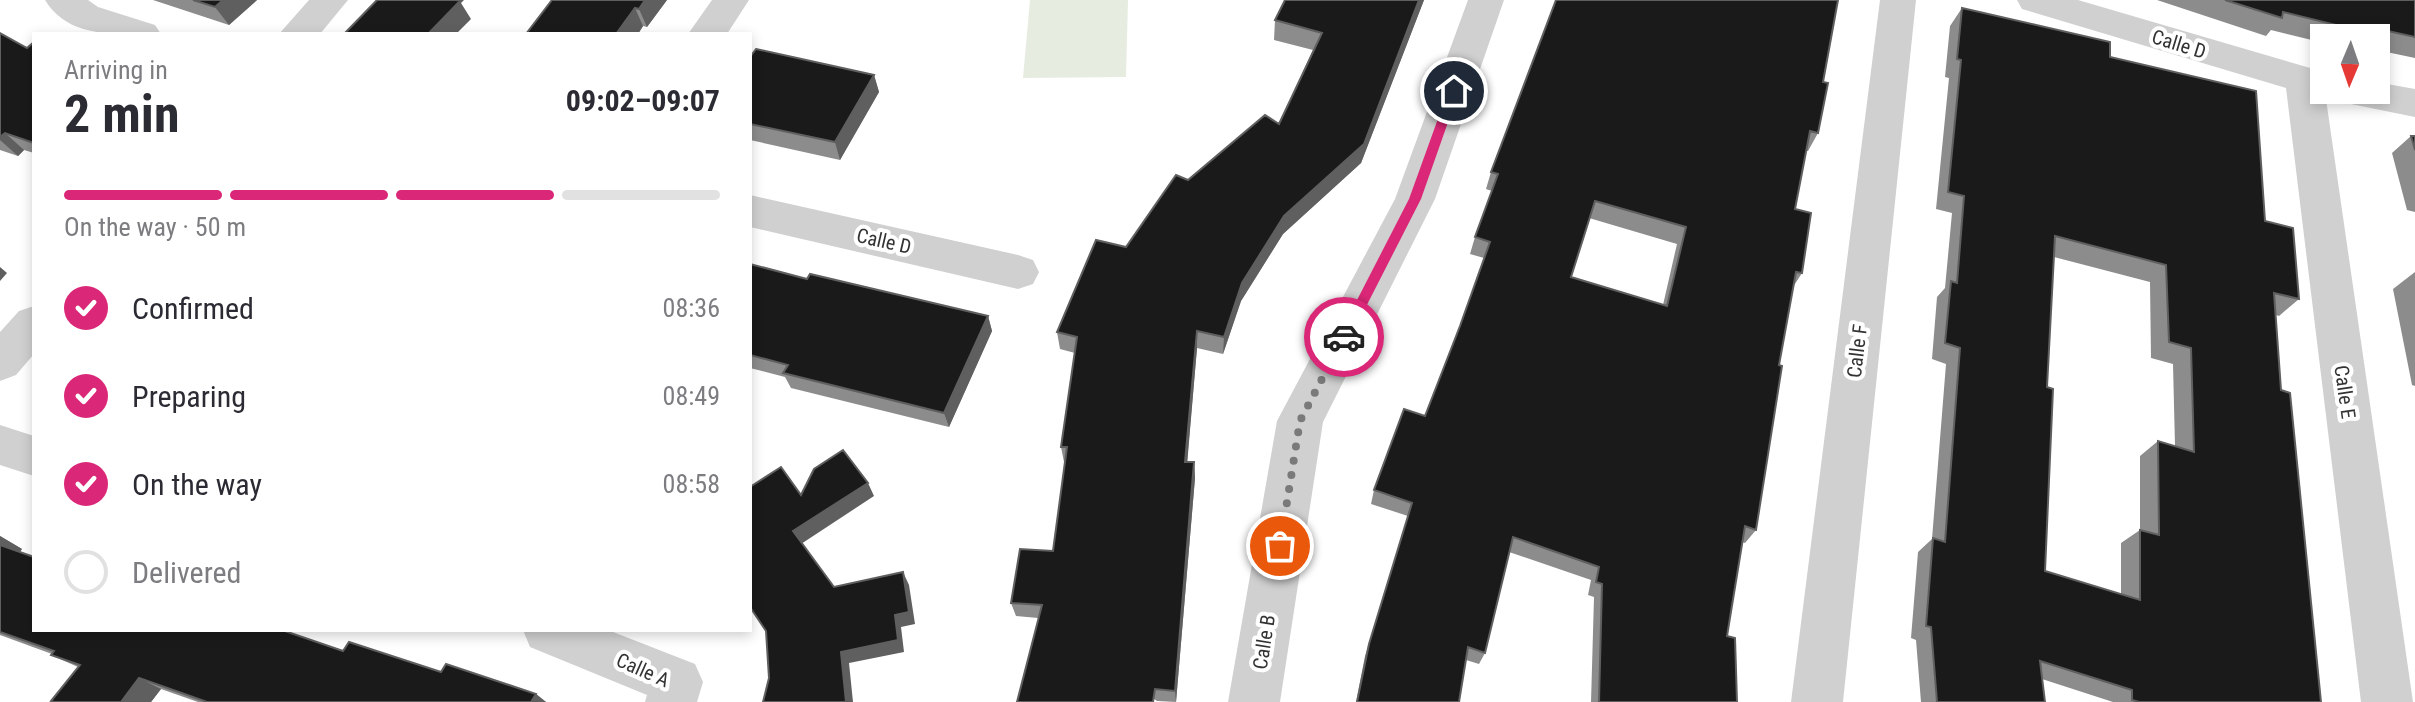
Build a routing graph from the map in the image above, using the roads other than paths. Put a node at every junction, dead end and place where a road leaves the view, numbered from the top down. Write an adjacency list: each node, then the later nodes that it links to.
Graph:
1 (63, 0): 7 (street)
2 (330, 0): 8 (street)
3 (731, 0): 9 (street)
4 (1486, 0): 22 (street, Calle B)
5 (1898, 0): 23 (street, Calle F)
6 (2035, 0): 10 (street, Calle D)
7 (136, 32)
8 (300, 32)
9 (708, 32)
10 (2310, 82)
11 (2390, 98): 12 (street, Calle D)
12 (2415, 103)
13 (2326, 104): 24 (street, Calle E)
14 (752, 211): 15 (street, Calle D)
15 (1018, 272)
16 (32, 326): 17 (street)
17 (0, 362)
18 (0, 445): 19 (street)
19 (32, 455)
20 (553, 632): 21 (street, Calle A)
21 (671, 702)
22 (1254, 702)
23 (1817, 702)
24 (2387, 702)

